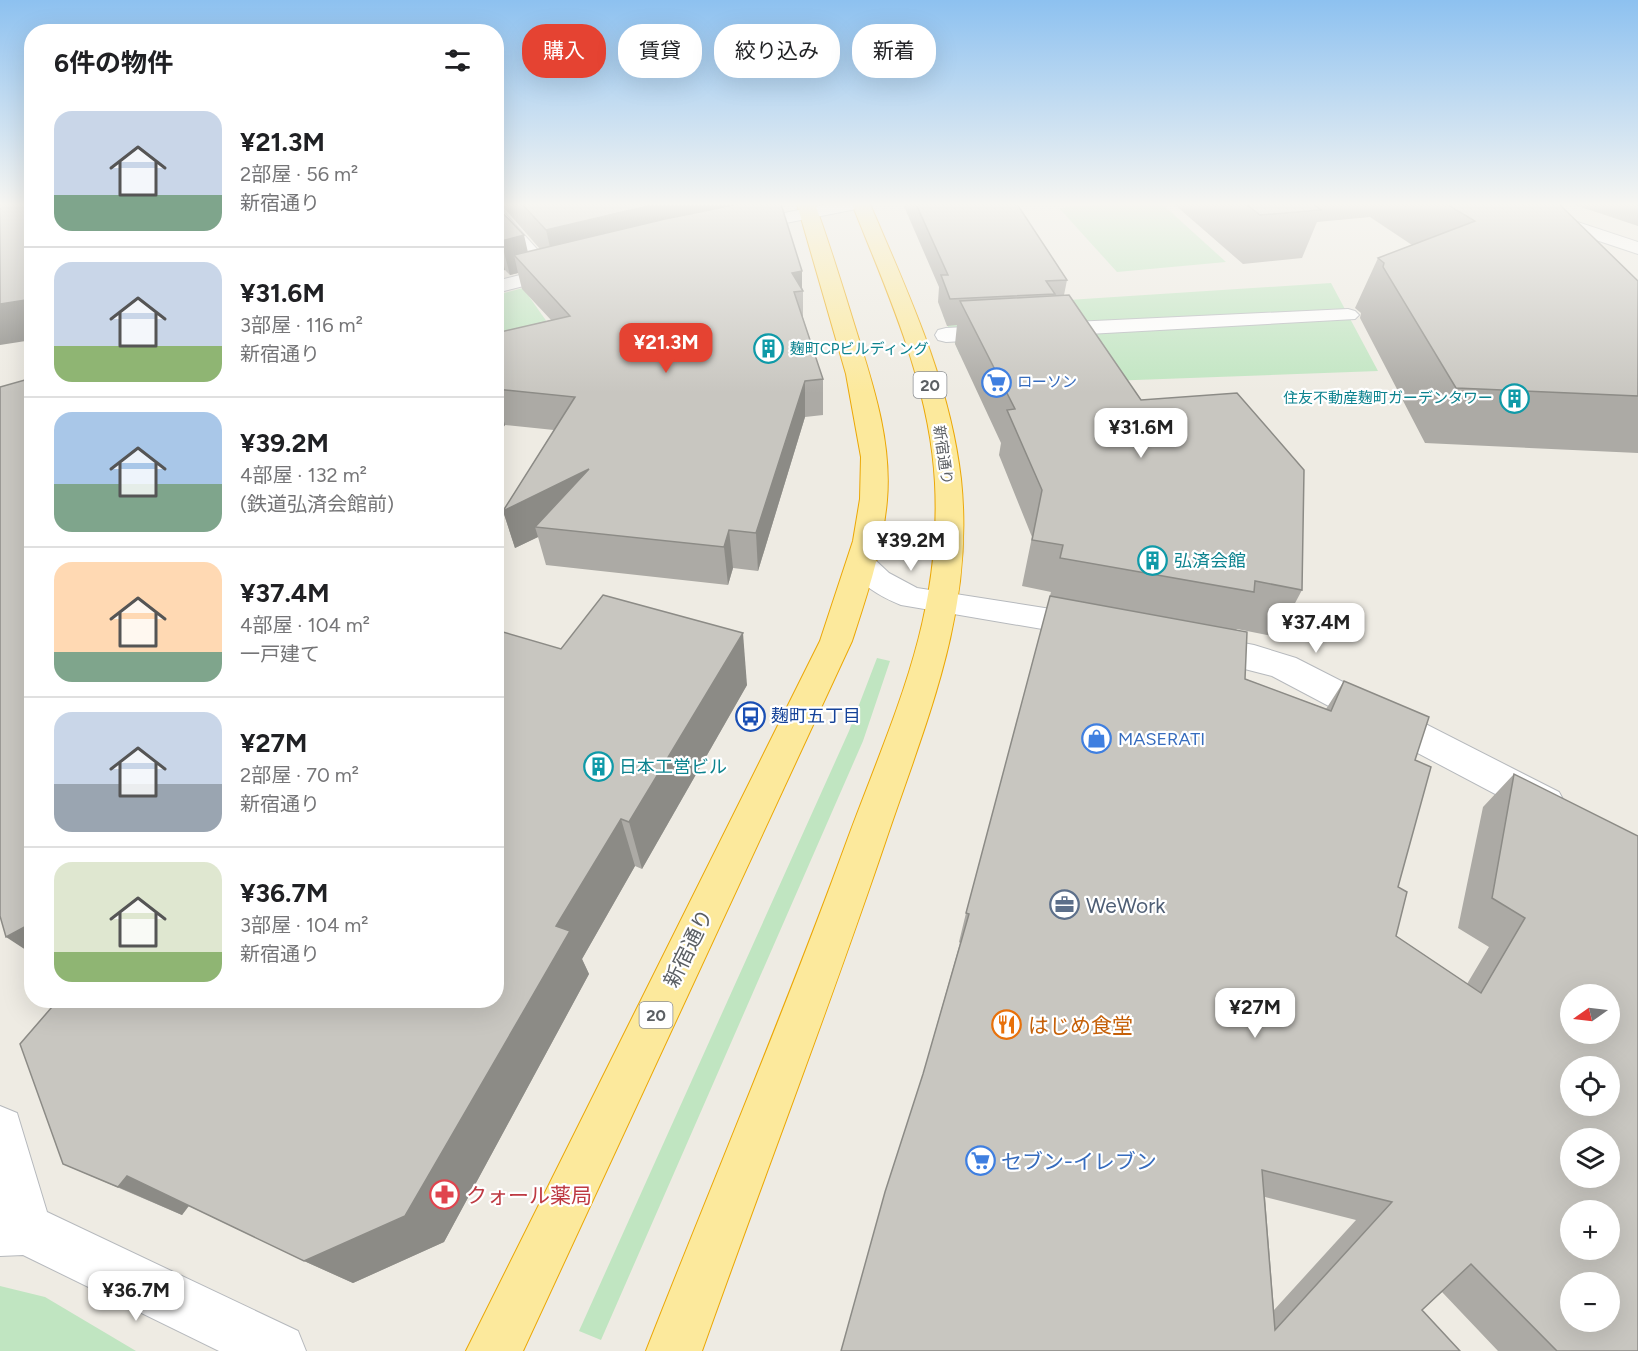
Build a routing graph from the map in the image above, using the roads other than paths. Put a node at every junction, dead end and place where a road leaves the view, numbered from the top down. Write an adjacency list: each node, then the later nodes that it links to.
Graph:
1 (543, 267): 5 (street)
2 (577, 267): 5 (street)
3 (825, 267): 9 (highway, 20)
4 (886, 267): 10 (highway, 新宿通り / 20)
5 (549, 274): 6 (street)
6 (504, 285)
7 (1348, 315): 8 (street)
8 (946, 335)
9 (862, 564): 10 (street); 17 (highway, 新宿通り / 20)
10 (945, 590): 11 (street); 18 (highway, 20)
11 (1118, 631)
12 (1174, 642): 13 (street)
13 (1576, 819)
14 (0, 1130): 15 (street)
15 (13, 1230): 16 (street)
16 (278, 1351)
17 (494, 1351)
18 (674, 1351)

